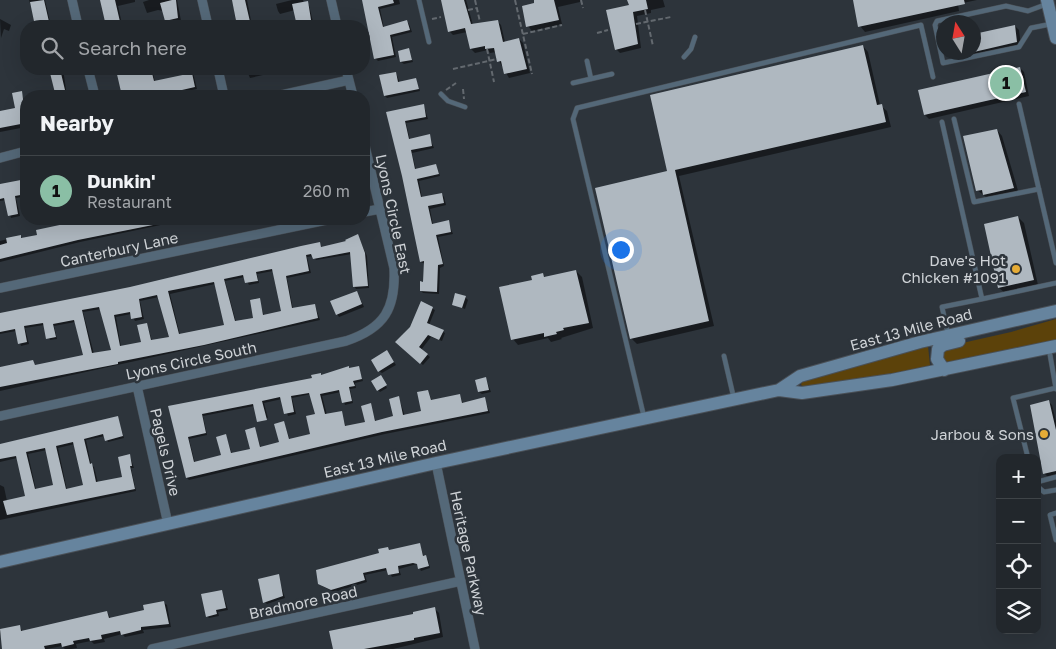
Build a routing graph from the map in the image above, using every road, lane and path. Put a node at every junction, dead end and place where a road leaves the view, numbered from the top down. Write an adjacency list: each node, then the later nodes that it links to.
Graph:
1 (72, 0): 16 (street)
2 (202, 0): 17 (street)
3 (331, 0): 18 (street)
4 (419, 0): 31 (lane)
5 (475, 0): 9 (path)
6 (515, 0): 28 (path)
7 (581, 0): 10 (path)
8 (1047, 2): 22 (main road); 22 (lane)
9 (477, 8): 11 (path); 19 (path)
10 (583, 8)
11 (468, 10)
12 (645, 10): 20 (path)
13 (442, 17): 15 (path)
14 (671, 17): 20 (path)
15 (431, 19)
16 (77, 20)
17 (207, 20)
18 (336, 20)
19 (480, 22)
20 (647, 22): 21 (path); 32 (path)
21 (636, 24)
22 (1053, 24): 30 (main road)
23 (542, 25): 25 (path)
24 (562, 25): 25 (path)
25 (543, 29): 28 (path)
26 (608, 30): 27 (path)
27 (597, 33)
28 (523, 34): 39 (path)
29 (695, 37): 34 (lane)
30 (1056, 38)
31 (428, 42)
32 (653, 46)
33 (487, 49): 36 (path)
34 (684, 57)
35 (497, 59): 36 (path)
36 (489, 61): 38 (path); 47 (path)
37 (587, 61): 45 (lane)
38 (453, 69)
39 (532, 74)
40 (612, 74): 45 (lane)
41 (90, 75): 52 (street)
42 (219, 75): 53 (street)
43 (348, 75): 46 (street)
44 (933, 77): 85 (lane)
45 (591, 79): 49 (lane)
46 (349, 80): 54 (street); 55 (street)
47 (494, 82)
48 (456, 83): 50 (path)
49 (573, 83)
50 (448, 89)
51 (464, 89): 57 (path)
52 (93, 90)
53 (223, 90)
54 (304, 90)
55 (352, 90)
56 (442, 94): 59 (lane)
57 (464, 99)
58 (1019, 104): 65 (lane)
59 (465, 107)
60 (954, 119): 65 (lane)
61 (942, 122): 72 (lane)
62 (20, 153): 63 (street)
63 (0, 158)
64 (370, 167): 66 (street, Lyons Circle East)
65 (1039, 189): 69 (lane)
66 (380, 209): 67 (street); 74 (street, Lyons Circle East)
67 (370, 211)
68 (302, 225): 71 (street, Canterbury Lane)
69 (1056, 263)
70 (1056, 283): 72 (lane)
71 (0, 288)
72 (982, 299): 76 (lane)
73 (1056, 311): 75 (main road, East 13 Mile Road)
74 (383, 319): 80 (street, Lyons Circle South)
75 (1002, 323): 76 (main road, East 13 Mile Road); 79 (main road)
76 (948, 335): 82 (main road, East 13 Mile Road)
77 (1052, 347): 79 (main road, East 13 Mile Road); 81 (lane)
78 (724, 356): 83 (lane)
79 (944, 370): 82 (main road, East 13 Mile Road)
80 (137, 386): 84 (street, Lyons Circle South); 93 (street, Pagels Drive)
81 (1056, 388): 86 (lane)
82 (779, 390): 83 (main road, East 13 Mile Road)
83 (734, 399): 85 (main road, East 13 Mile Road)
84 (0, 416)
85 (644, 418): 87 (main road, East 13 Mile Road)
86 (1027, 454)
87 (436, 463): 93 (main road, East 13 Mile Road); 96 (street, Heritage Parkway)
88 (1056, 478): 89 (lane)
89 (1041, 481)
90 (1041, 489): 91 (lane)
91 (1056, 490)
92 (1056, 513): 94 (lane)
93 (168, 524): 95 (main road, East 13 Mile Road)
94 (1056, 540)
95 (0, 562)
96 (460, 581): 97 (street, Bradmore Road); 98 (street, Heritage Parkway)
97 (152, 649)
98 (475, 649)

